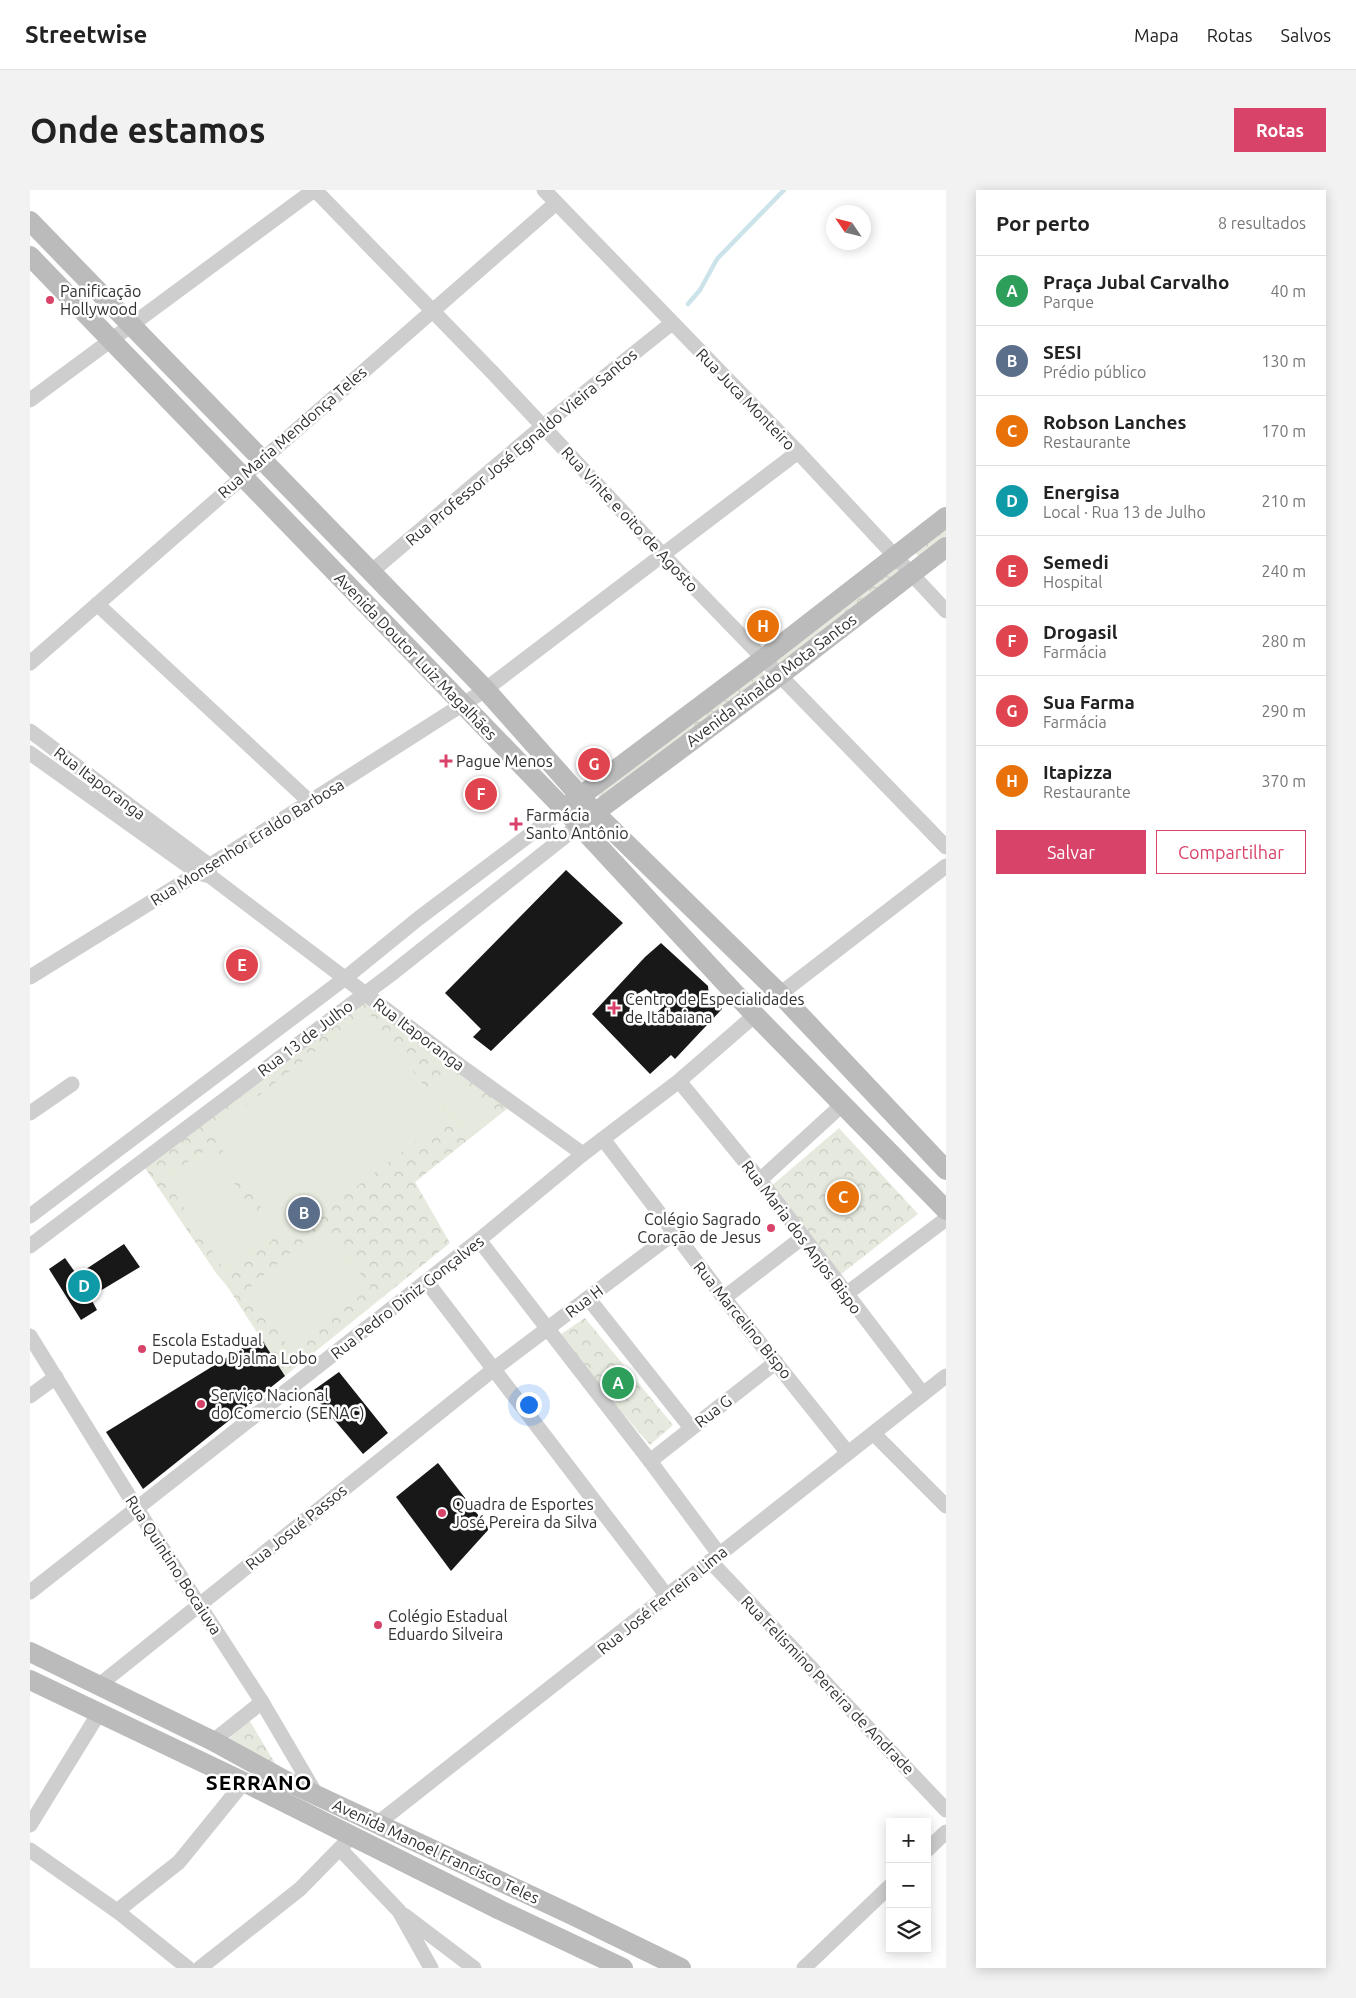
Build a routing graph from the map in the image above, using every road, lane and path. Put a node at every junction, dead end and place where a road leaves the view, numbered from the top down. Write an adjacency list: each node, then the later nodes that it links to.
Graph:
1 (315, 190): 6 (street, Rua Vinte e oito de Agosto); 8 (street)
2 (544, 190): 3 (street, Rua Juca Monteiro)
3 (556, 203): 6 (street, Rua Maria Mendonça Teles); 7 (street, Rua Juca Monteiro)
4 (30, 221): 8 (street, Avenida Doutor Luiz Magalhães)
5 (30, 256): 8 (street, Avenida Doutor Luiz Magalhães)
6 (431, 310): 10 (street, Rua Vinte e oito de Agosto); 12 (street, Rua Maria Mendonça Teles)
7 (672, 323): 10 (street, Rua Professor José Egnaldo Vieira Santos); 11 (street, Rua Juca Monteiro)
8 (121, 333): 9 (street); 12 (street, Avenida Doutor Luiz Magalhães); 13 (street, Avenida Doutor Luiz Magalhães)
9 (30, 400)
10 (543, 426): 16 (street, Rua Vinte e oito de Agosto); 18 (street, Rua Professor José Egnaldo Vieira Santos)
11 (798, 452): 16 (street, Rua Monsenhor Eraldo Barbosa); 17 (street, Rua Juca Monteiro)
12 (261, 459): 13 (street, Rua Maria Mendonça Teles); 18 (street, Avenida Doutor Luiz Magalhães)
13 (243, 475): 20 (street, Rua Maria Mendonça Teles); 26 (street, Avenida Doutor Luiz Magalhães)
14 (946, 517): 17 (street, Avenida Rinaldo Mota Santos)
15 (946, 547): 19 (street, Avenida Rinaldo Mota Santos)
16 (663, 556): 22 (street, Rua Vinte e oito de Agosto); 25 (street, Rua Monsenhor Eraldo Barbosa)
17 (896, 556): 19 (street, Rua Juca Monteiro); 22 (street, Avenida Rinaldo Mota Santos)
18 (371, 572): 25 (street, Avenida Doutor Luiz Magalhães)
19 (910, 574): 21 (street, Rua Juca Monteiro); 24 (street, Avenida Rinaldo Mota Santos)
20 (97, 604): 23 (street, Rua Maria Mendonça Teles); 30 (street)
21 (946, 611)
22 (763, 659): 24 (street, Rua Vinte e oito de Agosto); 29 (street, Avenida Rinaldo Mota Santos)
23 (30, 663)
24 (779, 676): 32 (street, Avenida Rinaldo Mota Santos); 34 (street, Rua Vinte e oito de Agosto)
25 (485, 689): 26 (street, Rua Monsenhor Eraldo Barbosa); 29 (street, Avenida Doutor Luiz Magalhães)
26 (462, 705): 30 (street, Rua Monsenhor Eraldo Barbosa); 31 (street, Avenida Doutor Luiz Magalhães)
27 (30, 731): 36 (street, Rua Itaporanga)
28 (30, 753): 36 (street, Rua Itaporanga)
29 (580, 795): 31 (street, Avenida Rinaldo Mota Santos); 32 (street, Avenida Doutor Luiz Magalhães)
30 (310, 802): 36 (street, Rua Monsenhor Eraldo Barbosa)
31 (564, 809): 33 (street, Avenida Doutor Luiz Magalhães); 38 (street, Rua 13 de Julho)
32 (595, 813): 33 (street, Avenida Rinaldo Mota Santos); 40 (street, Avenida Doutor Luiz Magalhães)
33 (578, 826): 39 (street, Rua 13 de Julho); 41 (street, Avenida Doutor Luiz Magalhães)
34 (946, 847)
35 (946, 866): 40 (street)
36 (206, 871): 37 (street, Rua Monsenhor Eraldo Barbosa); 38 (street, Rua Itaporanga)
37 (30, 977)
38 (344, 979): 39 (street, Rua Itaporanga); 51 (street, Rua 13 de Julho)
39 (365, 993): 47 (street, Rua Itaporanga); 56 (street, Rua 13 de Julho)
40 (780, 994): 41 (street); 48 (street, Avenida Doutor Luiz Magalhães)
41 (755, 1015): 42 (street, Rua Pedro Diniz Gonçalves); 45 (street, Avenida Doutor Luiz Magalhães)
42 (678, 1081): 46 (street, Rua Pedro Diniz Gonçalves); 49 (street, Rua Maria dos Anjos Bispo)
43 (72, 1084): 44 (street)
44 (32, 1104)
45 (843, 1104): 49 (street); 50 (street, Avenida Doutor Luiz Magalhães)
46 (603, 1139): 47 (street, Rua Pedro Diniz Gonçalves); 53 (street, Rua Marcelino Bispo)
47 (583, 1154): 55 (street, Rua Pedro Diniz Gonçalves)
48 (946, 1170)
49 (760, 1180): 54 (street, Rua Maria dos Anjos Bispo)
50 (946, 1210)
51 (30, 1216)
52 (946, 1219): 58 (street)
53 (674, 1233): 59 (street, Rua H); 60 (street, Rua Marcelino Bispo)
54 (803, 1237): 58 (street, Rua Maria dos Anjos Bispo); 60 (street)
55 (479, 1240): 57 (street, Rua Pedro Diniz Gonçalves); 61 (street, Rua Felismino Pereira de Andrade)
56 (30, 1246)
57 (427, 1282): 64 (street); 74 (street, Rua Pedro Diniz Gonçalves)
58 (846, 1294): 67 (street, Rua Maria dos Anjos Bispo)
59 (588, 1298): 61 (street, Rua H); 69 (street)
60 (724, 1298): 63 (street, Rua Marcelino Bispo)
61 (548, 1328): 64 (street, Rua H); 72 (street, Rua Felismino Pereira de Andrade)
62 (30, 1336): 65 (street, Rua Quintino Bocaiuva)
63 (776, 1362): 69 (street, Rua G); 71 (street, Rua Marcelino Bispo)
64 (494, 1369): 77 (street); 78 (street, Rua Josué Passos)
65 (56, 1376): 68 (street); 74 (street, Rua Quintino Bocaiuva)
66 (946, 1376): 67 (street, Rua José Ferreira Lima)
67 (923, 1394): 70 (street, Rua José Ferreira Lima)
68 (30, 1396)
69 (692, 1428): 72 (street, Rua G)
70 (874, 1434): 71 (street, Rua José Ferreira Lima); 73 (street)
71 (848, 1453): 75 (street, Rua José Ferreira Lima)
72 (650, 1461): 75 (street, Rua Felismino Pereira de Andrade)
73 (946, 1506)
74 (137, 1509): 76 (street, Rua Pedro Diniz Gonçalves); 78 (street, Rua Quintino Bocaiuva)
75 (714, 1558): 77 (street, Rua José Ferreira Lima); 87 (street, Rua Felismino Pereira de Andrade)
76 (30, 1592)
77 (667, 1596): 88 (street, Rua José Ferreira Lima)
78 (199, 1604): 81 (street, Rua Josué Passos); 82 (street, Rua Quintino Bocaiuva)
79 (30, 1652): 81 (street, Avenida Manoel Francisco Teles)
80 (30, 1680): 83 (street, Avenida Manoel Francisco Teles)
81 (98, 1686): 84 (street, Avenida Manoel Francisco Teles)
82 (262, 1702): 84 (street); 86 (street, Rua Quintino Bocaiuva)
83 (99, 1713): 85 (street, Avenida Manoel Francisco Teles); 89 (street)
84 (213, 1741): 86 (street, Avenida Manoel Francisco Teles)
85 (244, 1782): 91 (street, Avenida Manoel Francisco Teles); 95 (street)
86 (316, 1794): 88 (street, Avenida Manoel Francisco Teles)
87 (946, 1810)
88 (378, 1823): 102 (street, Avenida Manoel Francisco Teles)
89 (30, 1826)
90 (946, 1832): 92 (street)
91 (346, 1842): 96 (street); 99 (street); 101 (street, Avenida Manoel Francisco Teles)
92 (931, 1846)
93 (30, 1850): 95 (street)
94 (886, 1890): 103 (street)
95 (117, 1911): 98 (street)
96 (399, 1911): 97 (street); 100 (street)
97 (428, 1967)
98 (188, 1968)
99 (200, 1968)
100 (474, 1968)
101 (623, 1968)
102 (681, 1968)
103 (804, 1968)

